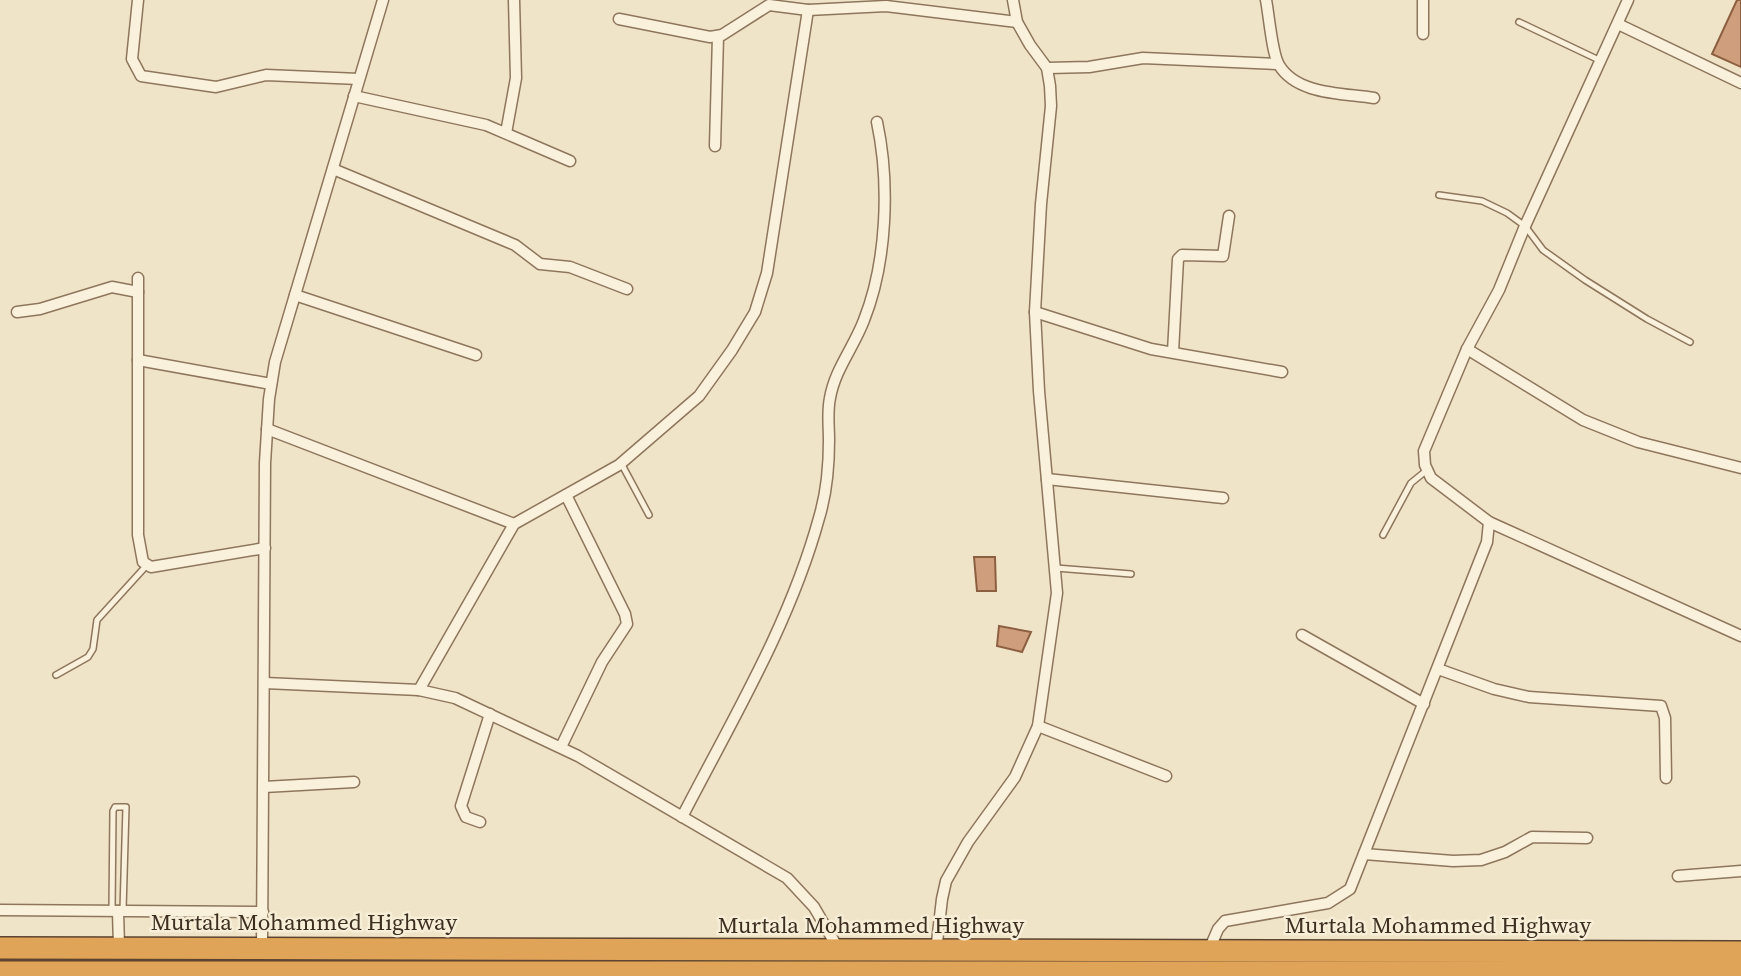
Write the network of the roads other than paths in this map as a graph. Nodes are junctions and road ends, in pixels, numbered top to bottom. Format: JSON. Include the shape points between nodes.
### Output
{"nodes":[{"id":1,"x":138,"y":0,"type":"edge"},
{"id":2,"x":383,"y":0,"type":"edge"},
{"id":3,"x":514,"y":0,"type":"edge"},
{"id":4,"x":1013,"y":0,"type":"edge"},
{"id":5,"x":1266,"y":0,"type":"edge"},
{"id":6,"x":1423,"y":0,"type":"edge"},
{"id":7,"x":1628,"y":0,"type":"edge"},
{"id":8,"x":808,"y":10,"type":"junction"},
{"id":9,"x":619,"y":19,"type":"dead end"},
{"id":10,"x":1017,"y":22,"type":"junction"},
{"id":11,"x":1519,"y":22,"type":"dead end"},
{"id":12,"x":1618,"y":24,"type":"junction"},
{"id":13,"x":1423,"y":34,"type":"dead end"},
{"id":14,"x":718,"y":36,"type":"junction"},
{"id":15,"x":1601,"y":61,"type":"junction"},
{"id":16,"x":1278,"y":64,"type":"junction"},
{"id":17,"x":1047,"y":68,"type":"junction"},
{"id":18,"x":359,"y":79,"type":"junction"},
{"id":19,"x":1741,"y":83,"type":"edge"},
{"id":20,"x":354,"y":96,"type":"junction"},
{"id":21,"x":1374,"y":98,"type":"dead end"},
{"id":22,"x":877,"y":122,"type":"dead end"},
{"id":23,"x":506,"y":133,"type":"junction"},
{"id":24,"x":715,"y":146,"type":"dead end"},
{"id":25,"x":570,"y":160,"type":"dead end"},
{"id":26,"x":333,"y":169,"type":"junction"},
{"id":27,"x":1439,"y":195,"type":"dead end"},
{"id":28,"x":1229,"y":216,"type":"dead end"},
{"id":29,"x":1525,"y":226,"type":"junction"},
{"id":30,"x":138,"y":278,"type":"dead end"},
{"id":31,"x":626,"y":289,"type":"dead end"},
{"id":32,"x":138,"y":292,"type":"junction"},
{"id":33,"x":295,"y":295,"type":"junction"},
{"id":34,"x":17,"y":312,"type":"dead end"},
{"id":35,"x":1035,"y":312,"type":"junction"},
{"id":36,"x":1690,"y":342,"type":"dead end"},
{"id":37,"x":1467,"y":349,"type":"junction"},
{"id":38,"x":1173,"y":352,"type":"junction"},
{"id":39,"x":476,"y":355,"type":"dead end"},
{"id":40,"x":138,"y":360,"type":"junction"},
{"id":41,"x":1282,"y":372,"type":"dead end"},
{"id":42,"x":271,"y":384,"type":"junction"},
{"id":43,"x":267,"y":429,"type":"junction"},
{"id":44,"x":621,"y":463,"type":"junction"},
{"id":45,"x":1741,"y":468,"type":"edge"},
{"id":46,"x":1427,"y":470,"type":"junction"},
{"id":47,"x":1047,"y":479,"type":"junction"},
{"id":48,"x":566,"y":495,"type":"junction"},
{"id":49,"x":1223,"y":498,"type":"dead end"},
{"id":50,"x":649,"y":515,"type":"dead end"},
{"id":51,"x":1489,"y":522,"type":"junction"},
{"id":52,"x":514,"y":524,"type":"junction"},
{"id":53,"x":1383,"y":535,"type":"dead end"},
{"id":54,"x":265,"y":548,"type":"junction"},
{"id":55,"x":147,"y":565,"type":"junction"},
{"id":56,"x":1056,"y":568,"type":"junction"},
{"id":57,"x":1131,"y":574,"type":"dead end"},
{"id":58,"x":1302,"y":635,"type":"dead end"},
{"id":59,"x":1741,"y":636,"type":"edge"},
{"id":60,"x":1438,"y":669,"type":"junction"},
{"id":61,"x":56,"y":675,"type":"dead end"},
{"id":62,"x":265,"y":683,"type":"junction"},
{"id":63,"x":419,"y":690,"type":"junction"},
{"id":64,"x":1424,"y":704,"type":"junction"},
{"id":65,"x":490,"y":714,"type":"junction"},
{"id":66,"x":1038,"y":726,"type":"junction"},
{"id":67,"x":561,"y":747,"type":"junction"},
{"id":68,"x":1166,"y":776,"type":"dead end"},
{"id":69,"x":1666,"y":778,"type":"dead end"},
{"id":70,"x":354,"y":782,"type":"dead end"},
{"id":71,"x":264,"y":786,"type":"junction"},
{"id":72,"x":682,"y":817,"type":"junction"},
{"id":73,"x":480,"y":822,"type":"dead end"},
{"id":74,"x":1587,"y":838,"type":"dead end"},
{"id":75,"x":1364,"y":854,"type":"junction"},
{"id":76,"x":1741,"y":871,"type":"edge"},
{"id":77,"x":1678,"y":876,"type":"dead end"},
{"id":78,"x":112,"y":885,"type":"junction"},
{"id":79,"x":124,"y":885,"type":"junction"},
{"id":80,"x":0,"y":910,"type":"edge"},
{"id":81,"x":118,"y":911,"type":"junction"},
{"id":82,"x":263,"y":912,"type":"junction"},
{"id":83,"x":119,"y":947,"type":"junction"},
{"id":84,"x":262,"y":947,"type":"junction"},
{"id":85,"x":0,"y":948,"type":"edge"},
{"id":86,"x":1209,"y":950,"type":"junction"},
{"id":87,"x":839,"y":951,"type":"junction"},
{"id":88,"x":936,"y":951,"type":"junction"},
{"id":89,"x":1741,"y":952,"type":"edge"},
{"id":90,"x":0,"y":972,"type":"edge"},
{"id":91,"x":1741,"y":972,"type":"edge"},
{"id":92,"x":98,"y":974,"type":"edge"},
{"id":93,"x":299,"y":974,"type":"edge"},
{"id":94,"x":642,"y":974,"type":"edge"},
{"id":95,"x":713,"y":974,"type":"edge"},
{"id":96,"x":943,"y":974,"type":"edge"},
{"id":97,"x":1251,"y":974,"type":"edge"},
{"id":98,"x":1405,"y":974,"type":"edge"},
{"id":99,"x":1712,"y":974,"type":"edge"}],
"edges":[{"from":1,"to":18,"type":"street","via":[[132,59],[141,76],[216,87],[266,75]]},
{"from":2,"to":18,"type":"street"},
{"from":3,"to":23,"type":"street","via":[[516,78]]},
{"from":4,"to":10,"type":"street"},
{"from":5,"to":16,"type":"street"},
{"from":6,"to":13,"type":"street"},
{"from":7,"to":12,"type":"street"},
{"from":8,"to":10,"type":"street","via":[[886,6]]},
{"from":8,"to":14,"type":"street","via":[[769,5]]},
{"from":8,"to":44,"type":"street","via":[[766,273],[755,312],[699,396]]},
{"from":9,"to":14,"type":"street"},
{"from":10,"to":17,"type":"street"},
{"from":11,"to":15,"type":"lane"},
{"from":12,"to":15,"type":"street"},
{"from":12,"to":19,"type":"street"},
{"from":14,"to":24,"type":"street"},
{"from":15,"to":29,"type":"street"},
{"from":16,"to":17,"type":"street","via":[[1143,58]]},
{"from":16,"to":21,"type":"street","via":[[1308,88]]},
{"from":17,"to":35,"type":"street","via":[[1051,106]]},
{"from":18,"to":20,"type":"street"},
{"from":20,"to":23,"type":"street"},
{"from":20,"to":26,"type":"street"},
{"from":22,"to":72,"type":"street","via":[[885,184],[877,273],[863,323],[830,398],[828,481],[819,519],[775,636]]},
{"from":23,"to":25,"type":"street"},
{"from":26,"to":31,"type":"street","via":[[515,244],[540,264],[570,267]]},
{"from":26,"to":33,"type":"street"},
{"from":27,"to":29,"type":"lane","via":[[1482,201]]},
{"from":28,"to":38,"type":"street","via":[[1223,256],[1182,255],[1178,259]]},
{"from":29,"to":36,"type":"lane","via":[[1543,250],[1585,280]]},
{"from":29,"to":37,"type":"street","via":[[1499,290]]},
{"from":30,"to":32,"type":"street"},
{"from":32,"to":34,"type":"street","via":[[112,287]]},
{"from":32,"to":40,"type":"street"},
{"from":33,"to":39,"type":"street"},
{"from":33,"to":42,"type":"street"},
{"from":35,"to":38,"type":"street"},
{"from":35,"to":47,"type":"street"},
{"from":37,"to":45,"type":"street","via":[[1583,420],[1639,442]]},
{"from":37,"to":46,"type":"street","via":[[1424,451]]},
{"from":38,"to":41,"type":"street"},
{"from":40,"to":42,"type":"street"},
{"from":40,"to":55,"type":"street","via":[[138,534],[142,562]]},
{"from":42,"to":43,"type":"street"},
{"from":43,"to":52,"type":"street"},
{"from":43,"to":54,"type":"street"},
{"from":44,"to":48,"type":"street"},
{"from":44,"to":50,"type":"lane"},
{"from":46,"to":51,"type":"street","via":[[1431,478]]},
{"from":46,"to":53,"type":"lane","via":[[1411,483]]},
{"from":47,"to":49,"type":"street"},
{"from":47,"to":56,"type":"street"},
{"from":48,"to":52,"type":"street"},
{"from":48,"to":67,"type":"street","via":[[627,624],[602,662]]},
{"from":51,"to":59,"type":"street"},
{"from":51,"to":60,"type":"street","via":[[1487,542]]},
{"from":52,"to":63,"type":"street"},
{"from":54,"to":55,"type":"street"},
{"from":54,"to":62,"type":"street"},
{"from":55,"to":61,"type":"lane","via":[[97,620],[88,657]]},
{"from":56,"to":57,"type":"lane"},
{"from":56,"to":66,"type":"street","via":[[1054,623]]},
{"from":58,"to":64,"type":"street"},
{"from":60,"to":64,"type":"street"},
{"from":60,"to":69,"type":"street","via":[[1529,697],[1661,706]]},
{"from":62,"to":63,"type":"street"},
{"from":62,"to":71,"type":"street"},
{"from":63,"to":65,"type":"street","via":[[455,698]]},
{"from":64,"to":75,"type":"street"},
{"from":65,"to":67,"type":"street"},
{"from":65,"to":73,"type":"street","via":[[461,806],[466,817]]},
{"from":66,"to":68,"type":"street"},
{"from":66,"to":88,"type":"street","via":[[1015,777],[946,881]]},
{"from":67,"to":72,"type":"street"},
{"from":70,"to":71,"type":"street"},
{"from":71,"to":82,"type":"street"},
{"from":72,"to":87,"type":"street","via":[[787,878],[814,907]]},
{"from":74,"to":75,"type":"street","via":[[1532,837],[1481,860]]},
{"from":75,"to":86,"type":"street","via":[[1350,889],[1341,897],[1286,912],[1225,921]]},
{"from":76,"to":77,"type":"street"},
{"from":78,"to":79,"type":"lane"},
{"from":78,"to":79,"type":"lane","via":[[113,811],[126,807]]},
{"from":78,"to":81,"type":"lane"},
{"from":79,"to":81,"type":"lane"},
{"from":80,"to":81,"type":"street"},
{"from":81,"to":82,"type":"street"},
{"from":81,"to":83,"type":"street"},
{"from":82,"to":84,"type":"street"},
{"from":83,"to":84,"type":"highway","name":"Murtala Mohammed Highway"},
{"from":83,"to":85,"type":"highway","name":"Murtala Mohammed Highway"},
{"from":84,"to":87,"type":"highway","name":"Murtala Mohammed Highway"},
{"from":86,"to":88,"type":"highway","name":"Murtala Mohammed Highway"},
{"from":86,"to":89,"type":"highway","name":"Murtala Mohammed Highway"},
{"from":87,"to":88,"type":"highway","name":"Murtala Mohammed Highway"},
{"from":90,"to":92,"type":"highway","name":"Murtala Mohammed Highway"},
{"from":91,"to":99,"type":"highway","name":"Murtala Mohammed Highway"},
{"from":92,"to":93,"type":"highway","name":"Murtala Mohammed Highway"},
{"from":93,"to":94,"type":"highway","name":"Murtala Mohammed Highway"},
{"from":94,"to":95,"type":"highway","name":"Murtala Mohammed Highway"},
{"from":95,"to":96,"type":"highway","name":"Murtala Mohammed Highway"},
{"from":96,"to":97,"type":"highway","name":"Murtala Mohammed Highway"},
{"from":97,"to":98,"type":"highway","name":"Murtala Mohammed Highway"},
{"from":98,"to":99,"type":"highway","name":"Murtala Mohammed Highway"}]}
